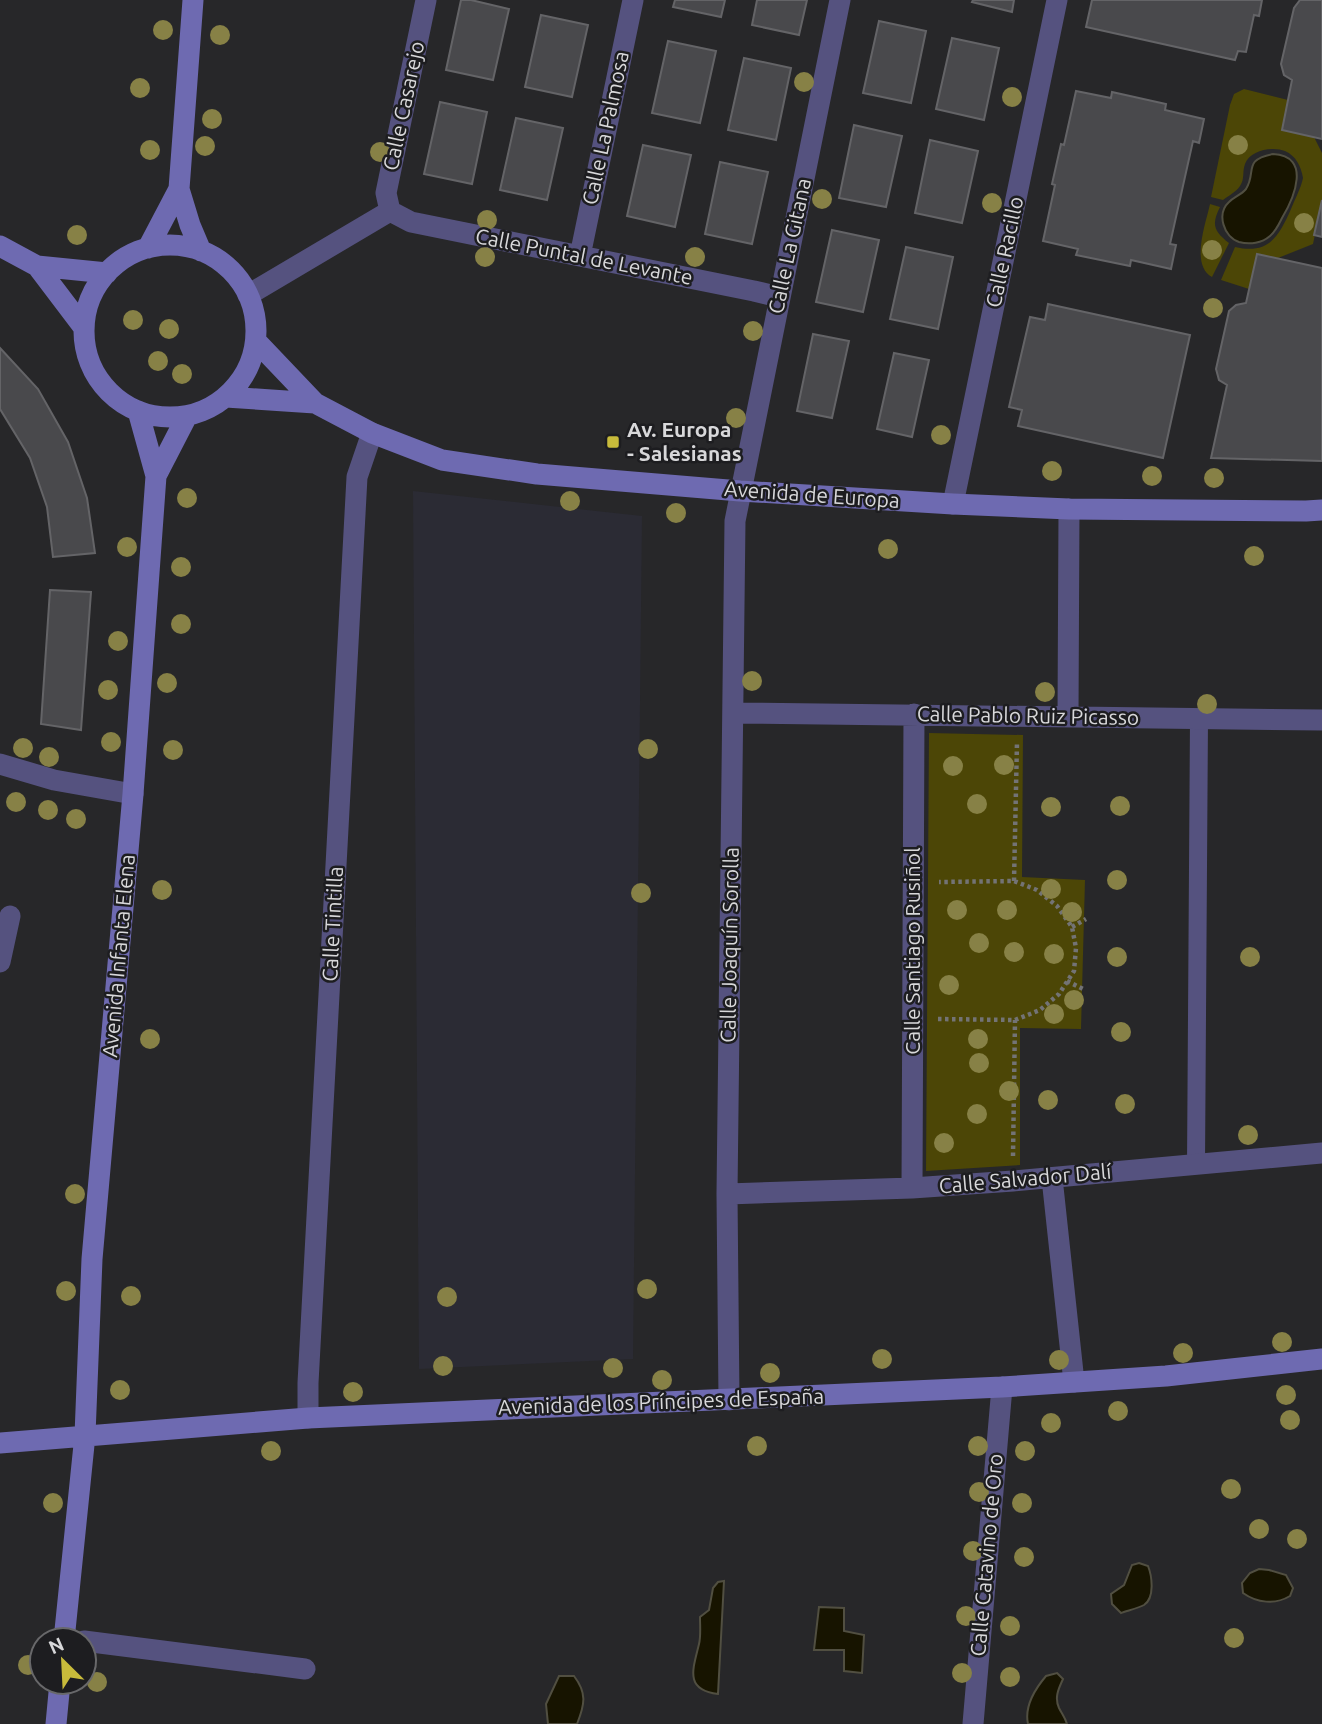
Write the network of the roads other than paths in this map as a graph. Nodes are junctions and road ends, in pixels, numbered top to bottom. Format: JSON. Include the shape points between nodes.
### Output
{"nodes":[{"id":1,"x":193,"y":0,"type":"edge"},
{"id":2,"x":426,"y":0,"type":"edge"},
{"id":3,"x":633,"y":0,"type":"edge"},
{"id":4,"x":840,"y":0,"type":"edge"},
{"id":5,"x":1056,"y":0,"type":"edge"},
{"id":6,"x":179,"y":189,"type":"junction"},
{"id":7,"x":390,"y":211,"type":"junction"},
{"id":8,"x":0,"y":246,"type":"edge"},
{"id":9,"x":148,"y":248,"type":"junction"},
{"id":10,"x":201,"y":251,"type":"junction"},
{"id":11,"x":580,"y":256,"type":"junction"},
{"id":12,"x":37,"y":266,"type":"junction"},
{"id":13,"x":107,"y":273,"type":"junction"},
{"id":14,"x":248,"y":295,"type":"junction"},
{"id":15,"x":779,"y":297,"type":"junction"},
{"id":16,"x":84,"y":328,"type":"junction"},
{"id":17,"x":256,"y":341,"type":"junction"},
{"id":18,"x":226,"y":397,"type":"junction"},
{"id":19,"x":315,"y":403,"type":"junction"},
{"id":20,"x":138,"y":411,"type":"junction"},
{"id":21,"x":187,"y":416,"type":"junction"},
{"id":22,"x":372,"y":433,"type":"junction"},
{"id":23,"x":156,"y":476,"type":"junction"},
{"id":24,"x":740,"y":491,"type":"junction"},
{"id":25,"x":953,"y":504,"type":"junction"},
{"id":26,"x":1069,"y":509,"type":"junction"},
{"id":27,"x":1322,"y":510,"type":"edge"},
{"id":28,"x":734,"y":713,"type":"junction"},
{"id":29,"x":914,"y":714,"type":"junction"},
{"id":30,"x":1068,"y":716,"type":"junction"},
{"id":31,"x":1199,"y":718,"type":"junction"},
{"id":32,"x":1322,"y":720,"type":"edge"},
{"id":33,"x":0,"y":764,"type":"edge"},
{"id":34,"x":133,"y":794,"type":"junction"},
{"id":35,"x":10,"y":916,"type":"dead end"},
{"id":36,"x":0,"y":962,"type":"edge"},
{"id":37,"x":1322,"y":1153,"type":"edge"},
{"id":38,"x":1196,"y":1165,"type":"junction"},
{"id":39,"x":1052,"y":1178,"type":"junction"},
{"id":40,"x":912,"y":1188,"type":"junction"},
{"id":41,"x":727,"y":1194,"type":"junction"},
{"id":42,"x":1322,"y":1359,"type":"edge"},
{"id":43,"x":1074,"y":1382,"type":"junction"},
{"id":44,"x":1002,"y":1387,"type":"junction"},
{"id":45,"x":729,"y":1400,"type":"junction"},
{"id":46,"x":308,"y":1418,"type":"junction"},
{"id":47,"x":85,"y":1436,"type":"junction"},
{"id":48,"x":0,"y":1443,"type":"edge"},
{"id":49,"x":73,"y":1626,"type":"edge"},
{"id":50,"x":98,"y":1643,"type":"edge"},
{"id":51,"x":304,"y":1669,"type":"dead end"},
{"id":52,"x":59,"y":1696,"type":"edge"},
{"id":53,"x":56,"y":1724,"type":"edge"},
{"id":54,"x":973,"y":1724,"type":"edge"}],
"edges":[{"from":1,"to":6,"type":"street"},
{"from":2,"to":7,"type":"street","name":"Calle Casarejo","via":[[386,193]]},
{"from":3,"to":11,"type":"street","name":"Calle La Palmosa"},
{"from":4,"to":15,"type":"street","name":"Calle La Gitana"},
{"from":5,"to":25,"type":"street","name":"Calle Racillo"},
{"from":6,"to":9,"type":"street"},
{"from":6,"to":10,"type":"street"},
{"from":7,"to":11,"type":"street","name":"Calle Puntal de Levante","via":[[411,222]]},
{"from":7,"to":14,"type":"street"},
{"from":8,"to":12,"type":"street"},
{"from":9,"to":10,"type":"street","via":[[175,246]]},
{"from":9,"to":13,"type":"street"},
{"from":10,"to":14,"type":"street","via":[[224,264]]},
{"from":11,"to":15,"type":"street","name":"Calle Puntal de Levante"},
{"from":12,"to":13,"type":"street"},
{"from":12,"to":16,"type":"street"},
{"from":13,"to":16,"type":"street","via":[[94,290]]},
{"from":14,"to":17,"type":"street"},
{"from":15,"to":24,"type":"street","name":"Calle La Gitana"},
{"from":16,"to":20,"type":"street","via":[[87,354],[97,378],[115,398]]},
{"from":17,"to":18,"type":"street","via":[[241,381]]},
{"from":17,"to":19,"type":"street","name":"Avenida de Europa"},
{"from":18,"to":19,"type":"street","name":"Avenida de Europa"},
{"from":18,"to":21,"type":"street"},
{"from":19,"to":22,"type":"street","name":"Avenida de Europa"},
{"from":20,"to":21,"type":"street","via":[[162,417]]},
{"from":20,"to":23,"type":"street","name":"Avenida Infanta Elena"},
{"from":21,"to":23,"type":"street","name":"Avenida Infanta Elena"},
{"from":22,"to":24,"type":"street","name":"Avenida de Europa","via":[[442,460],[537,474]]},
{"from":22,"to":46,"type":"street","name":"Calle Tintilla","via":[[357,477]]},
{"from":23,"to":34,"type":"street","name":"Avenida Infanta Elena"},
{"from":24,"to":25,"type":"street","name":"Avenida de Europa"},
{"from":24,"to":28,"type":"street","name":"Calle Joaquín Sorolla","via":[[735,521]]},
{"from":25,"to":26,"type":"street","name":"Avenida de Europa"},
{"from":26,"to":27,"type":"street","name":"Avenida de Europa"},
{"from":26,"to":30,"type":"street"},
{"from":28,"to":29,"type":"street","name":"Calle Pablo Ruiz Picasso"},
{"from":28,"to":41,"type":"street","name":"Calle Joaquín Sorolla"},
{"from":29,"to":30,"type":"street","name":"Calle Pablo Ruiz Picasso"},
{"from":29,"to":40,"type":"street","name":"Calle Santiago Rusiñol"},
{"from":30,"to":31,"type":"street","name":"Calle Pablo Ruiz Picasso"},
{"from":31,"to":32,"type":"street","name":"Calle Pablo Ruiz Picasso"},
{"from":31,"to":38,"type":"lane"},
{"from":33,"to":34,"type":"street","via":[[54,780]]},
{"from":34,"to":47,"type":"street","name":"Avenida Infanta Elena","via":[[92,1259]]},
{"from":35,"to":36,"type":"street"},
{"from":37,"to":38,"type":"street","name":"Calle Salvador Dalí"},
{"from":38,"to":39,"type":"street","name":"Calle Salvador Dalí"},
{"from":39,"to":40,"type":"street","name":"Calle Salvador Dalí"},
{"from":39,"to":43,"type":"street"},
{"from":40,"to":41,"type":"street","name":"Calle Salvador Dalí"},
{"from":41,"to":45,"type":"street","name":"Calle Joaquín Sorolla"},
{"from":42,"to":43,"type":"street","name":"Avenida de los Príncipes de España"},
{"from":43,"to":44,"type":"street","name":"Avenida de los Príncipes de España"},
{"from":44,"to":45,"type":"street","name":"Avenida de los Príncipes de España"},
{"from":44,"to":54,"type":"street","name":"Calle Catavino de Oro"},
{"from":45,"to":46,"type":"street","name":"Avenida de los Príncipes de España"},
{"from":46,"to":47,"type":"street","name":"Avenida de los Príncipes de España"},
{"from":47,"to":48,"type":"street","name":"Avenida de los Príncipes de España"},
{"from":47,"to":49,"type":"street","name":"Avenida Infanta Elena"},
{"from":50,"to":51,"type":"street"},
{"from":52,"to":53,"type":"street"}]}
